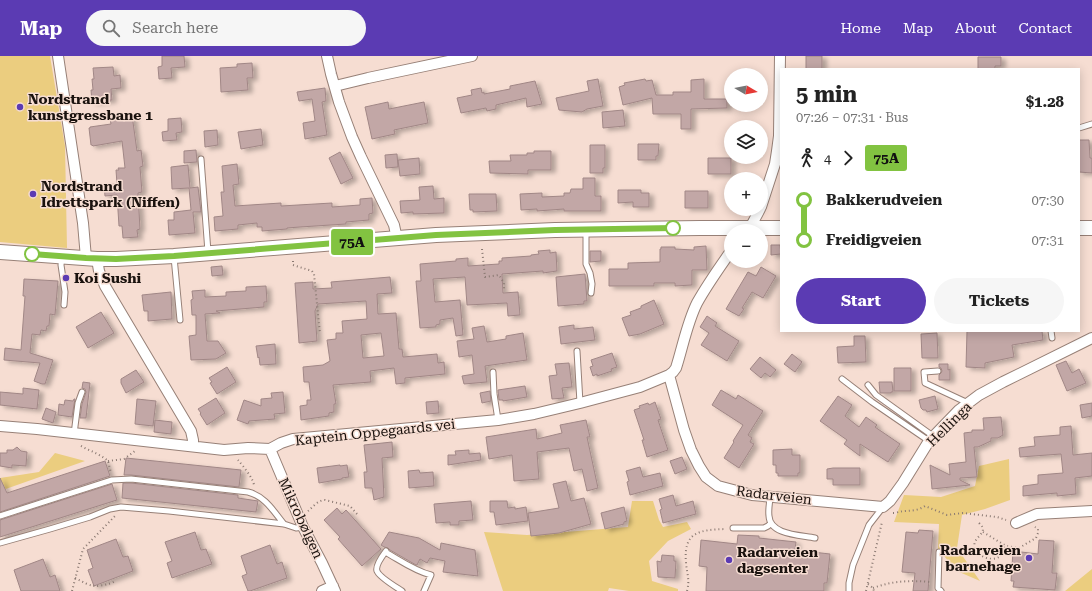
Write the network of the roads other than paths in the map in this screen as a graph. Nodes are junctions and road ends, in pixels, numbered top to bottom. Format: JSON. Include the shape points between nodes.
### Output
{"nodes":[{"id":1,"x":58,"y":56,"type":"edge"},
{"id":2,"x":327,"y":56,"type":"edge"},
{"id":3,"x":472,"y":56,"type":"edge"},
{"id":4,"x":780,"y":56,"type":"edge"},
{"id":5,"x":335,"y":86,"type":"junction"},
{"id":6,"x":1092,"y":124,"type":"edge"},
{"id":7,"x":1080,"y":128,"type":"edge"},
{"id":8,"x":201,"y":159,"type":"dead end"},
{"id":9,"x":768,"y":185,"type":"edge"},
{"id":10,"x":754,"y":216,"type":"edge"},
{"id":11,"x":748,"y":224,"type":"edge"},
{"id":12,"x":768,"y":228,"type":"edge"},
{"id":13,"x":780,"y":228,"type":"edge"},
{"id":14,"x":1080,"y":228,"type":"edge"},
{"id":15,"x":1092,"y":228,"type":"edge"},
{"id":16,"x":586,"y":229,"type":"junction"},
{"id":17,"x":724,"y":229,"type":"edge"},
{"id":18,"x":397,"y":239,"type":"junction"},
{"id":19,"x":0,"y":252,"type":"edge"},
{"id":20,"x":209,"y":253,"type":"junction"},
{"id":21,"x":62,"y":256,"type":"junction"},
{"id":22,"x":174,"y":256,"type":"junction"},
{"id":23,"x":91,"y":258,"type":"junction"},
{"id":24,"x":724,"y":261,"type":"edge"},
{"id":25,"x":591,"y":293,"type":"dead end"},
{"id":26,"x":64,"y":305,"type":"dead end"},
{"id":27,"x":180,"y":320,"type":"dead end"},
{"id":28,"x":1051,"y":332,"type":"edge"},
{"id":29,"x":1052,"y":338,"type":"dead end"},
{"id":30,"x":1092,"y":338,"type":"edge"},
{"id":31,"x":577,"y":351,"type":"dead end"},
{"id":32,"x":938,"y":371,"type":"dead end"},
{"id":33,"x":493,"y":372,"type":"dead end"},
{"id":34,"x":669,"y":375,"type":"junction"},
{"id":35,"x":842,"y":379,"type":"dead end"},
{"id":36,"x":868,"y":385,"type":"dead end"},
{"id":37,"x":82,"y":392,"type":"dead end"},
{"id":38,"x":580,"y":403,"type":"junction"},
{"id":39,"x":968,"y":403,"type":"junction"},
{"id":40,"x":498,"y":420,"type":"junction"},
{"id":41,"x":0,"y":426,"type":"edge"},
{"id":42,"x":76,"y":434,"type":"junction"},
{"id":43,"x":931,"y":439,"type":"junction"},
{"id":44,"x":193,"y":446,"type":"junction"},
{"id":45,"x":270,"y":449,"type":"junction"},
{"id":46,"x":770,"y":496,"type":"junction"},
{"id":47,"x":883,"y":507,"type":"junction"},
{"id":48,"x":1092,"y":511,"type":"edge"},
{"id":49,"x":0,"y":516,"type":"edge"},
{"id":50,"x":301,"y":522,"type":"junction"},
{"id":51,"x":770,"y":523,"type":"junction"},
{"id":52,"x":1016,"y":523,"type":"road end"},
{"id":53,"x":284,"y":524,"type":"junction"},
{"id":54,"x":733,"y":528,"type":"road end"},
{"id":55,"x":815,"y":538,"type":"dead end"},
{"id":56,"x":0,"y":543,"type":"edge"},
{"id":57,"x":939,"y":552,"type":"dead end"},
{"id":58,"x":334,"y":589,"type":"edge"},
{"id":59,"x":322,"y":591,"type":"edge"},
{"id":60,"x":402,"y":591,"type":"edge"},
{"id":61,"x":424,"y":591,"type":"edge"},
{"id":62,"x":849,"y":591,"type":"edge"},
{"id":63,"x":942,"y":591,"type":"edge"}],
"edges":[{"from":1,"to":23,"type":"street"},
{"from":2,"to":5,"type":"street"},
{"from":3,"to":5,"type":"street"},
{"from":4,"to":9,"type":"street","via":[[778,151]]},
{"from":5,"to":18,"type":"street","via":[[352,137],[394,225]]},
{"from":6,"to":7,"type":"lane"},
{"from":8,"to":20,"type":"lane"},
{"from":10,"to":11,"type":"street"},
{"from":12,"to":13,"type":"street"},
{"from":14,"to":15,"type":"street"},
{"from":16,"to":17,"type":"street"},
{"from":16,"to":18,"type":"street"},
{"from":16,"to":25,"type":"lane","via":[[586,264],[592,284]]},
{"from":18,"to":20,"type":"street"},
{"from":19,"to":21,"type":"street"},
{"from":20,"to":22,"type":"street"},
{"from":21,"to":23,"type":"street"},
{"from":21,"to":26,"type":"lane"},
{"from":22,"to":23,"type":"street"},
{"from":22,"to":27,"type":"lane"},
{"from":23,"to":44,"type":"street","via":[[191,430]]},
{"from":24,"to":34,"type":"street","via":[[692,315],[676,368]]},
{"from":28,"to":29,"type":"lane"},
{"from":30,"to":39,"type":"street","name":"Hellinga","via":[[1003,382]]},
{"from":31,"to":38,"type":"lane"},
{"from":32,"to":39,"type":"lane","via":[[924,372],[924,383]]},
{"from":33,"to":40,"type":"lane"},
{"from":34,"to":38,"type":"street","name":"Kaptein Oppegaards vei","via":[[640,387]]},
{"from":34,"to":46,"type":"street","name":"Radarveien","via":[[691,450],[706,477],[725,489]]},
{"from":35,"to":43,"type":"lane","via":[[872,402]]},
{"from":36,"to":43,"type":"lane"},
{"from":37,"to":42,"type":"lane","via":[[78,403]]},
{"from":38,"to":40,"type":"street","name":"Kaptein Oppegaards vei"},
{"from":39,"to":43,"type":"street","name":"Hellinga"},
{"from":40,"to":45,"type":"street","name":"Kaptein Oppegaards vei","via":[[293,439]]},
{"from":41,"to":42,"type":"street","name":"Kaptein Oppegaards vei"},
{"from":42,"to":44,"type":"street","name":"Kaptein Oppegaards vei"},
{"from":43,"to":47,"type":"street","name":"Hellinga","via":[[903,483]]},
{"from":44,"to":45,"type":"street","name":"Kaptein Oppegaards vei","via":[[224,450]]},
{"from":45,"to":50,"type":"street","name":"Mikrobølgen"},
{"from":46,"to":47,"type":"street","name":"Radarveien"},
{"from":46,"to":51,"type":"lane"},
{"from":47,"to":62,"type":"lane","via":[[869,525],[853,565]]},
{"from":48,"to":52,"type":"street","via":[[1037,514]]},
{"from":49,"to":53,"type":"lane","via":[[112,480],[131,479],[254,494],[262,499]]},
{"from":50,"to":53,"type":"lane","via":[[296,528]]},
{"from":50,"to":58,"type":"street","name":"Mikrobølgen"},
{"from":51,"to":54,"type":"lane","via":[[764,528]]},
{"from":51,"to":55,"type":"lane","via":[[781,531]]},
{"from":53,"to":56,"type":"lane","via":[[121,507]]},
{"from":57,"to":63,"type":"lane","via":[[937,583]]},
{"from":58,"to":59,"type":"street","name":"Mikrobølgen"},
{"from":60,"to":61,"type":"lane","via":[[377,571],[386,551],[410,567],[431,575]]}]}
